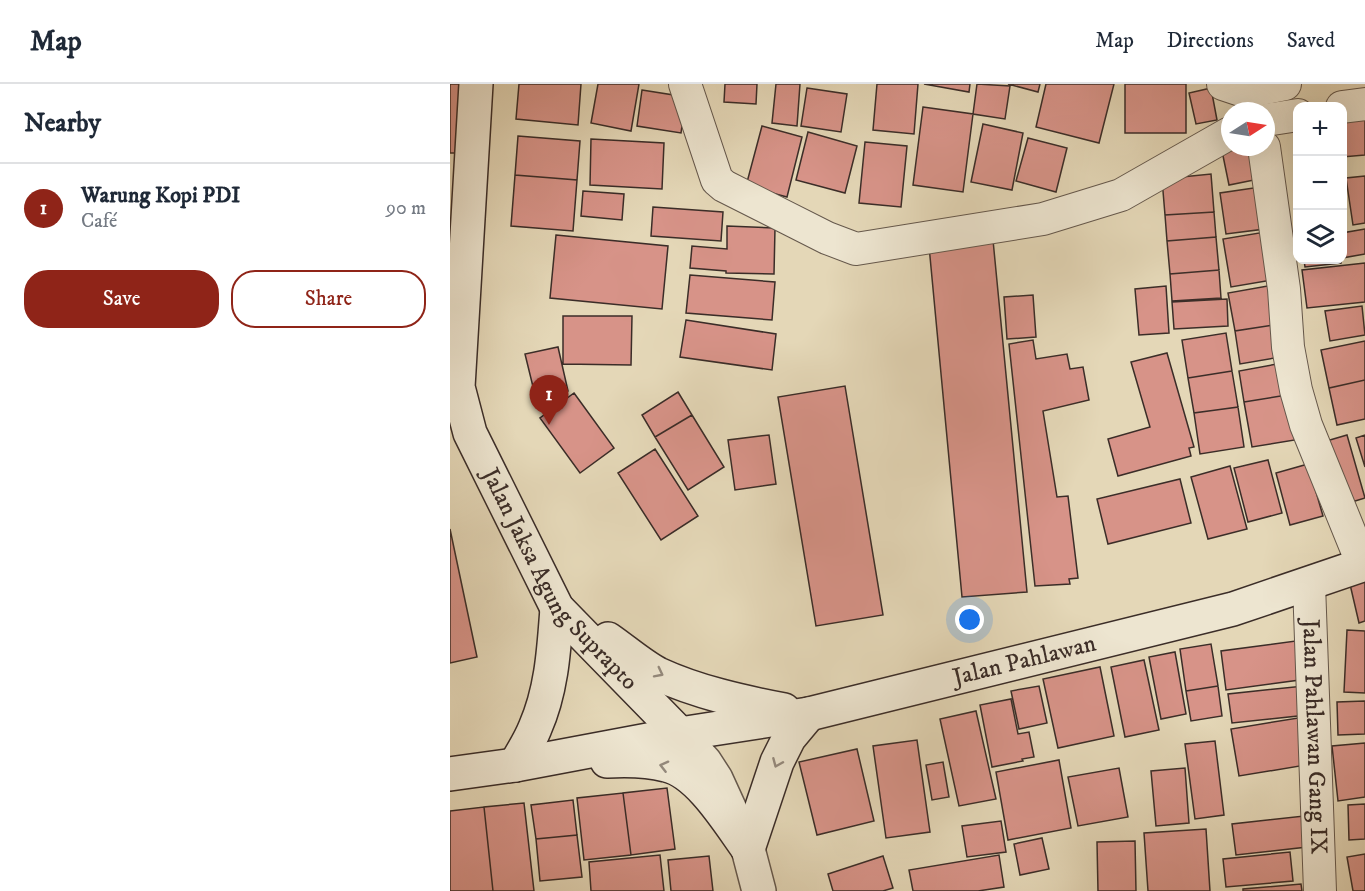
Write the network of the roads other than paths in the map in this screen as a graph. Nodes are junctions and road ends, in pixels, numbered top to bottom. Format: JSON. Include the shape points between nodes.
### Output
{"nodes":[{"id":1,"x":476,"y":84,"type":"edge"},
{"id":2,"x":685,"y":84,"type":"edge"},
{"id":3,"x":1285,"y":84,"type":"edge"},
{"id":4,"x":1239,"y":96,"type":"edge"},
{"id":5,"x":1365,"y":104,"type":"edge"},
{"id":6,"x":1347,"y":106,"type":"edge"},
{"id":7,"x":1293,"y":116,"type":"edge"},
{"id":8,"x":1275,"y":119,"type":"edge"},
{"id":9,"x":1221,"y":138,"type":"edge"},
{"id":10,"x":1265,"y":156,"type":"edge"},
{"id":11,"x":1364,"y":564,"type":"edge"},
{"id":12,"x":1309,"y":584,"type":"junction"},
{"id":13,"x":557,"y":608,"type":"junction"},
{"id":14,"x":809,"y":714,"type":"junction"},
{"id":15,"x":680,"y":734,"type":"junction"},
{"id":16,"x":515,"y":765,"type":"junction"},
{"id":17,"x":450,"y":774,"type":"edge"},
{"id":18,"x":748,"y":849,"type":"junction"},
{"id":19,"x":759,"y":891,"type":"edge"},
{"id":20,"x":1320,"y":891,"type":"edge"}],
"edges":[{"from":1,"to":13,"type":"main road","name":"Jalan Jaksa Agung Suprapto","via":[[458,387],[470,433]]},
{"from":2,"to":9,"type":"street","via":[[717,180],[827,238],[856,249],[1043,219],[1121,195]]},
{"from":3,"to":4,"type":"street"},
{"from":5,"to":6,"type":"street"},
{"from":7,"to":8,"type":"street"},
{"from":10,"to":11,"type":"street","via":[[1296,390],[1306,425]]},
{"from":11,"to":12,"type":"main road","name":"Jalan Pahlawan"},
{"from":12,"to":14,"type":"main road","name":"Jalan Pahlawan","via":[[1233,609]]},
{"from":12,"to":20,"type":"street","name":"Jalan Pahlawan Gang IX"},
{"from":13,"to":14,"type":"main road","one_way":true,"via":[[656,673],[675,681],[746,703]]},
{"from":13,"to":15,"type":"main road","name":"Jalan Jaksa Agung Suprapto"},
{"from":13,"to":16,"type":"main road","via":[[551,675],[536,728]]},
{"from":14,"to":15,"type":"main road","name":"Jalan Pahlawan"},
{"from":14,"to":18,"type":"main road","one_way":true,"via":[[789,738],[777,762]]},
{"from":15,"to":16,"type":"main road","name":"Jalan Pahlawan"},
{"from":15,"to":18,"type":"main road","name":"Jalan Jaksa Agung Suprapto","via":[[716,779]]},
{"from":16,"to":17,"type":"main road"},
{"from":18,"to":16,"type":"main road","one_way":true,"via":[[701,785],[669,765],[629,760]]},
{"from":18,"to":19,"type":"main road"}]}
